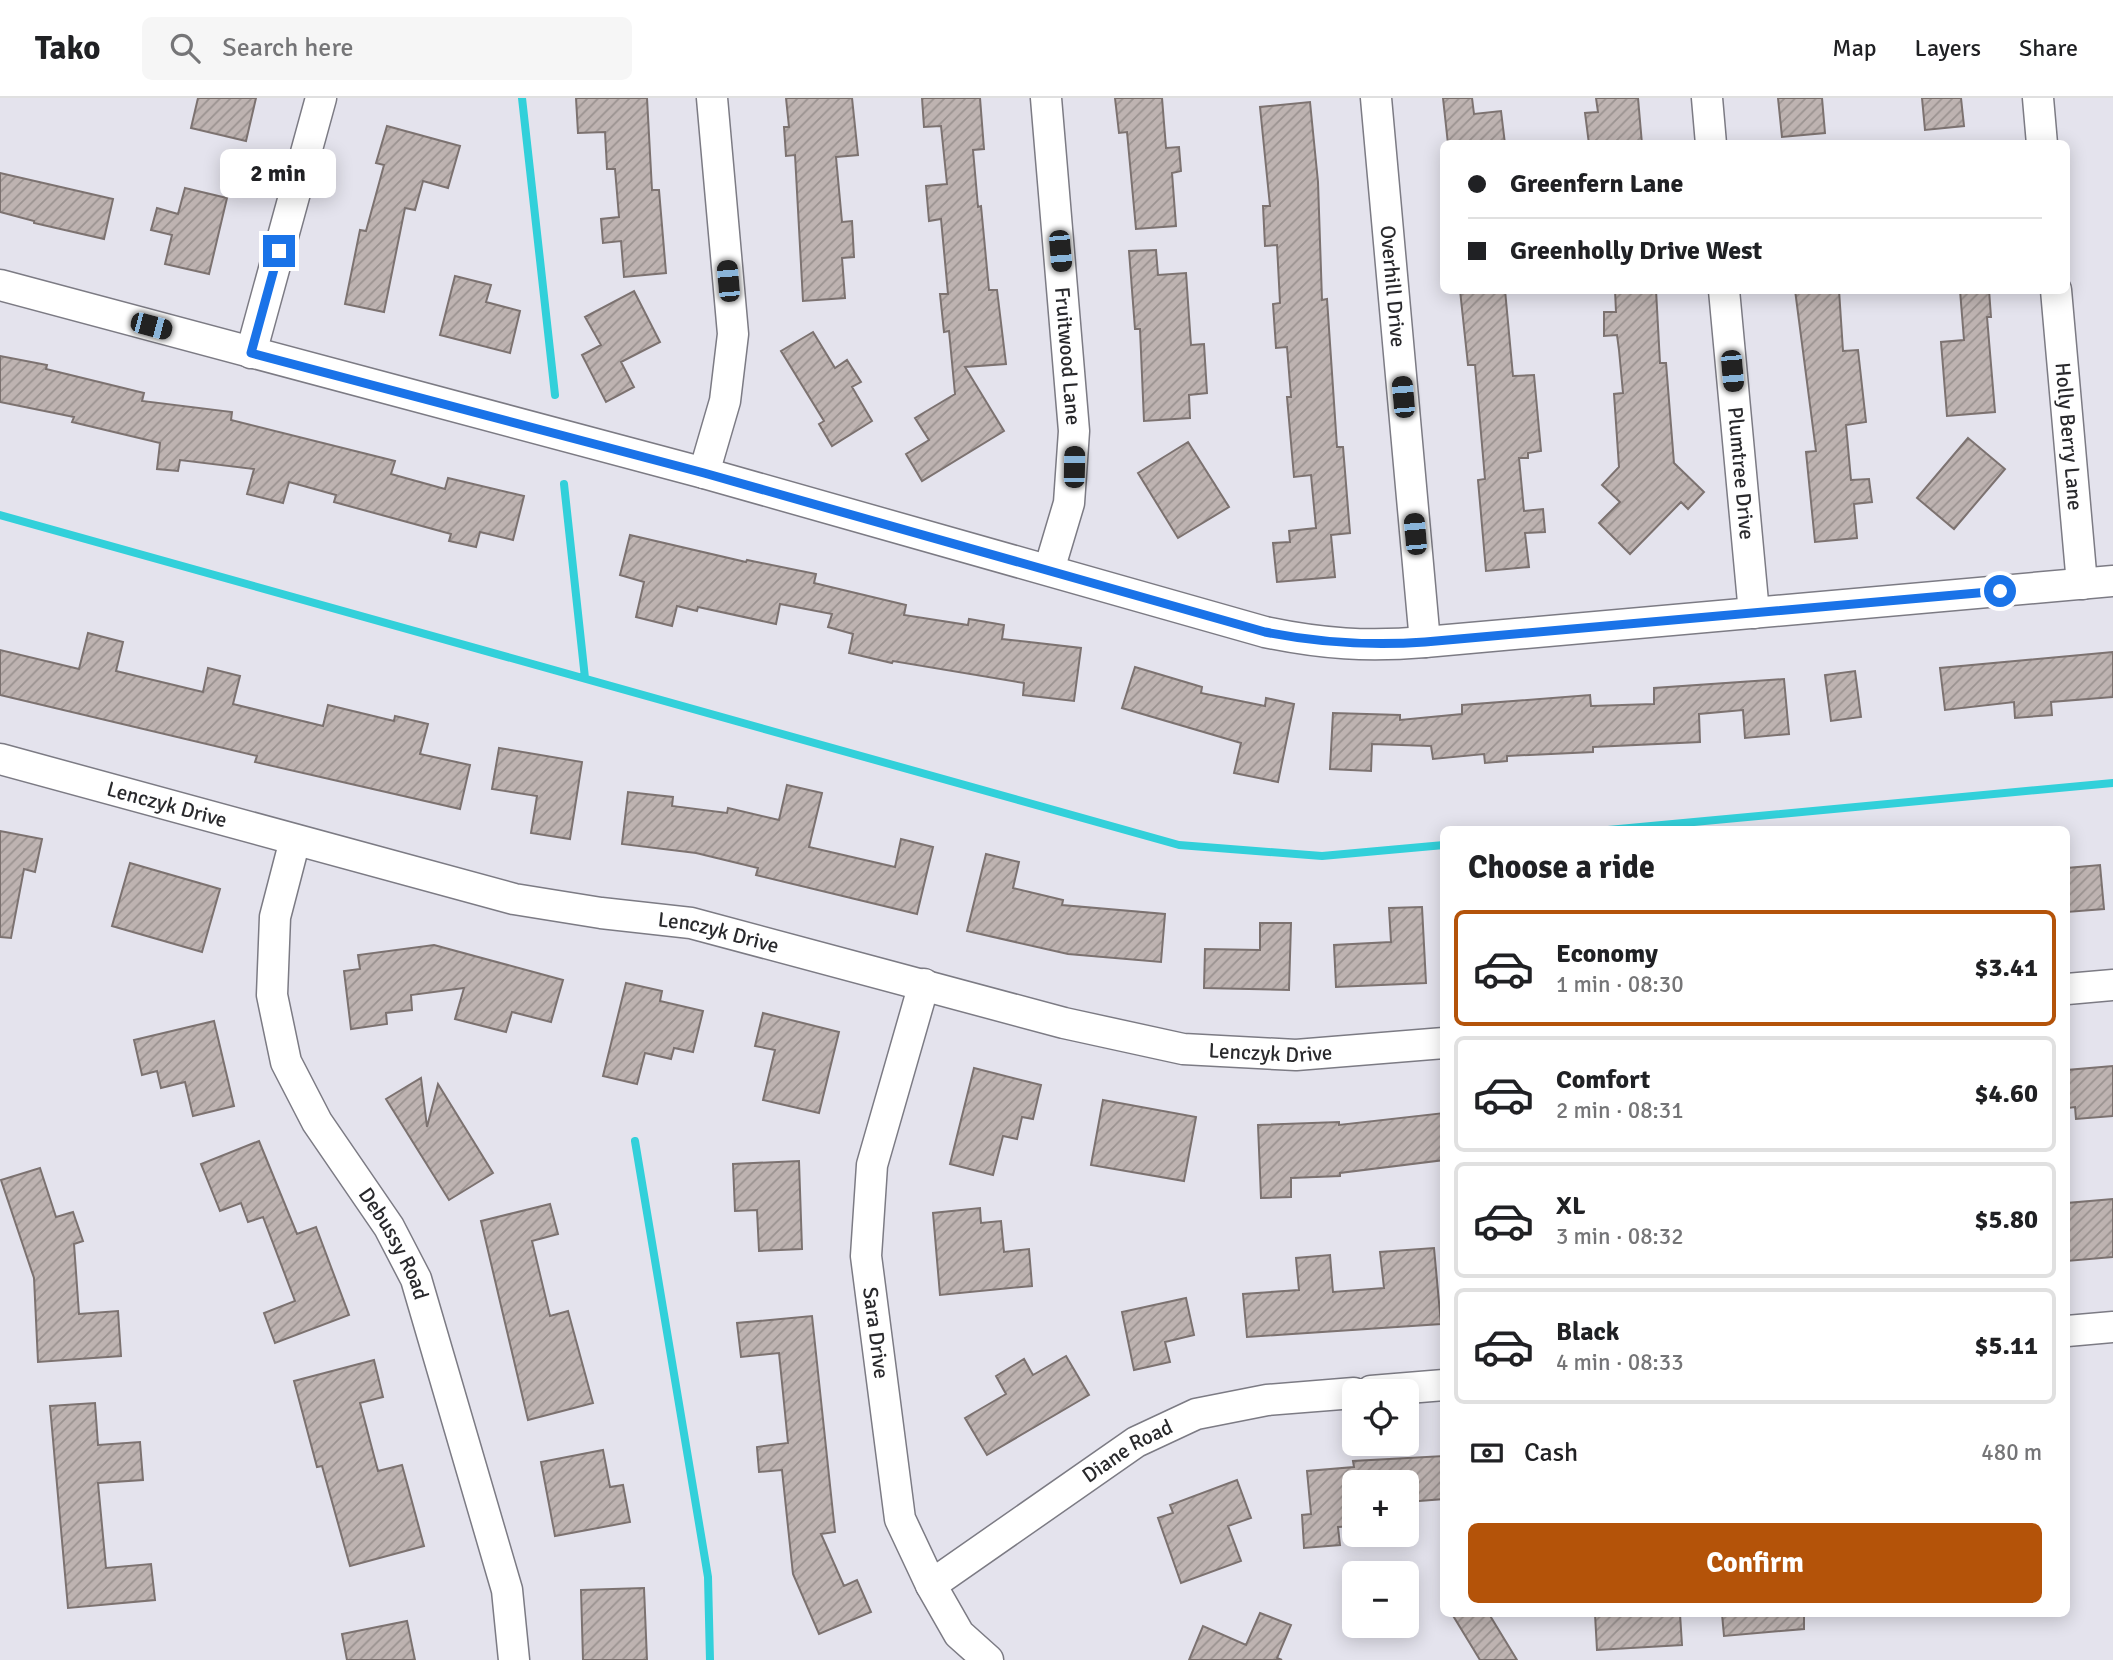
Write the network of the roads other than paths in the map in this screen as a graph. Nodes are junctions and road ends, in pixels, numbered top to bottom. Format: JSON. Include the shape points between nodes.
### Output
{"nodes":[{"id":1,"x":321,"y":98,"type":"edge"},
{"id":2,"x":712,"y":98,"type":"edge"},
{"id":3,"x":1046,"y":98,"type":"edge"},
{"id":4,"x":1376,"y":98,"type":"edge"},
{"id":5,"x":1707,"y":98,"type":"edge"},
{"id":6,"x":2038,"y":98,"type":"edge"},
{"id":7,"x":1711,"y":140,"type":"edge"},
{"id":8,"x":2042,"y":140,"type":"edge"},
{"id":9,"x":0,"y":285,"type":"edge"},
{"id":10,"x":1724,"y":294,"type":"edge"},
{"id":11,"x":2056,"y":294,"type":"edge"},
{"id":12,"x":251,"y":353,"type":"junction"},
{"id":13,"x":704,"y":473,"type":"junction"},
{"id":14,"x":1049,"y":570,"type":"junction"},
{"id":15,"x":2113,"y":581,"type":"edge"},
{"id":16,"x":2082,"y":584,"type":"junction"},
{"id":17,"x":1754,"y":613,"type":"junction"},
{"id":18,"x":1425,"y":642,"type":"junction"},
{"id":19,"x":0,"y":759,"type":"edge"},
{"id":20,"x":295,"y":840,"type":"junction"},
{"id":21,"x":924,"y":984,"type":"junction"},
{"id":22,"x":2113,"y":985,"type":"edge"},
{"id":23,"x":2070,"y":989,"type":"edge"},
{"id":24,"x":1440,"y":1042,"type":"edge"},
{"id":25,"x":2113,"y":1327,"type":"edge"},
{"id":26,"x":2070,"y":1331,"type":"edge"},
{"id":27,"x":1440,"y":1385,"type":"edge"},
{"id":28,"x":1419,"y":1387,"type":"edge"},
{"id":29,"x":1342,"y":1394,"type":"edge"},
{"id":30,"x":931,"y":1585,"type":"junction"},
{"id":31,"x":514,"y":1660,"type":"edge"},
{"id":32,"x":988,"y":1660,"type":"edge"}],
"edges":[{"from":1,"to":12,"type":"street"},
{"from":2,"to":13,"type":"street","via":[[733,334],[725,401]]},
{"from":3,"to":14,"type":"street","name":"Fruitwood Lane","via":[[1074,431],[1069,503]]},
{"from":4,"to":18,"type":"street","name":"Overhill Drive"},
{"from":5,"to":7,"type":"street"},
{"from":6,"to":8,"type":"street"},
{"from":9,"to":12,"type":"street"},
{"from":10,"to":17,"type":"street","name":"Plumtree Drive"},
{"from":11,"to":16,"type":"street","name":"Holly Berry Lane"},
{"from":12,"to":13,"type":"street"},
{"from":13,"to":14,"type":"street"},
{"from":14,"to":18,"type":"street","via":[[1265,632],[1317,642],[1367,646]]},
{"from":15,"to":16,"type":"street"},
{"from":16,"to":17,"type":"street"},
{"from":17,"to":18,"type":"street"},
{"from":19,"to":20,"type":"street","name":"Lenczyk Drive"},
{"from":20,"to":21,"type":"street","name":"Lenczyk Drive","via":[[514,899],[691,923]]},
{"from":20,"to":31,"type":"street","name":"Debussy Road","via":[[275,917],[272,982],[286,1062],[317,1122],[389,1227],[416,1279],[507,1590]]},
{"from":21,"to":24,"type":"street","name":"Lenczyk Drive","via":[[1064,1024],[1183,1049],[1296,1055]]},
{"from":21,"to":30,"type":"street","name":"Sara Drive","via":[[872,1165],[866,1256],[900,1519]]},
{"from":22,"to":23,"type":"street"},
{"from":25,"to":26,"type":"street"},
{"from":27,"to":28,"type":"street"},
{"from":29,"to":30,"type":"street","name":"Diane Road","via":[[1267,1400],[1196,1415],[1136,1442]]},
{"from":30,"to":32,"type":"street","name":"Sara Drive","via":[[959,1634]]}]}
